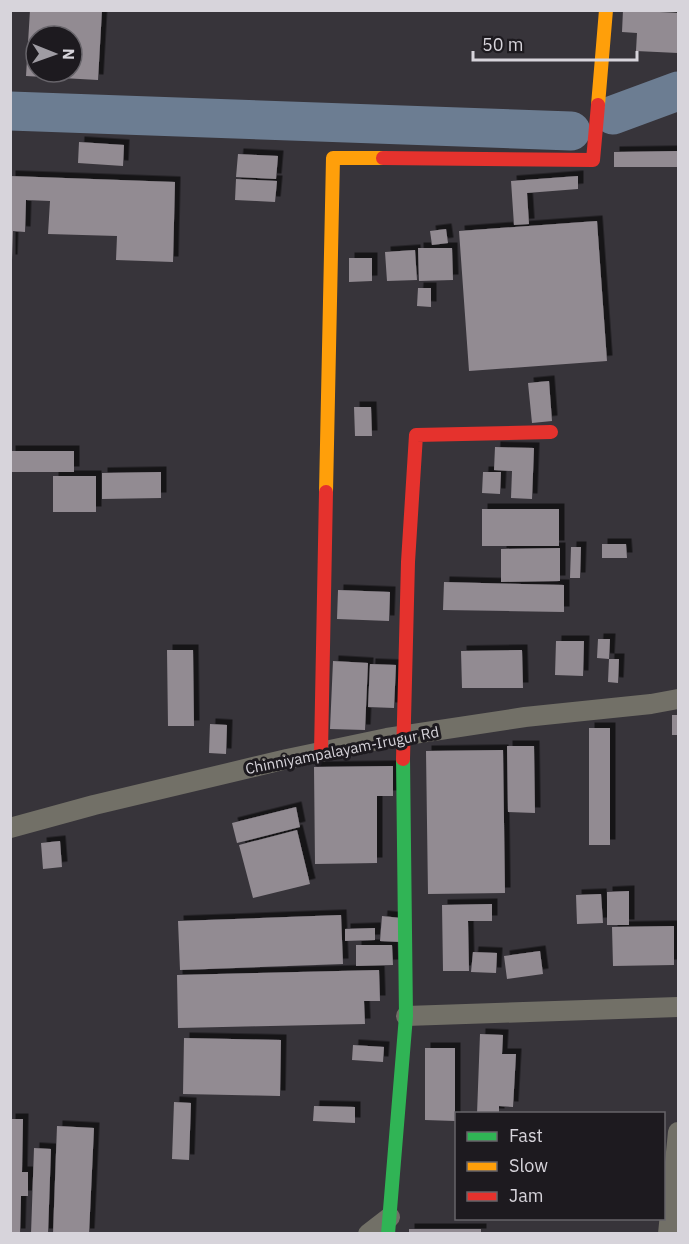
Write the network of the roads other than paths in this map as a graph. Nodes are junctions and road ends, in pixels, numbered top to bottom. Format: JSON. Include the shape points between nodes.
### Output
{"nodes":[{"id":1,"x":606,"y":10,"type":"edge"},
{"id":2,"x":551,"y":432,"type":"dead end"},
{"id":3,"x":678,"y":699,"type":"edge"},
{"id":4,"x":403,"y":735,"type":"junction"},
{"id":5,"x":321,"y":752,"type":"junction"},
{"id":6,"x":10,"y":828,"type":"edge"},
{"id":7,"x":678,"y":1006,"type":"edge"},
{"id":8,"x":406,"y":1016,"type":"junction"},
{"id":9,"x":678,"y":1132,"type":"edge"},
{"id":10,"x":389,"y":1225,"type":"edge"},
{"id":11,"x":368,"y":1233,"type":"edge"},
{"id":12,"x":668,"y":1233,"type":"edge"}],
"edges":[{"from":1,"to":5,"type":"street","via":[[593,160],[333,158]]},
{"from":2,"to":4,"type":"street","via":[[416,435]]},
{"from":3,"to":4,"type":"street","name":"Chinniyampalayam-Irugur Rd"},
{"from":4,"to":5,"type":"street","name":"Chinniyampalayam-Irugur Rd"},
{"from":4,"to":8,"type":"street"},
{"from":5,"to":6,"type":"street","name":"Chinniyampalayam-Irugur Rd"},
{"from":7,"to":8,"type":"street"},
{"from":8,"to":10,"type":"street"},
{"from":9,"to":12,"type":"street"},
{"from":10,"to":11,"type":"street"}]}
